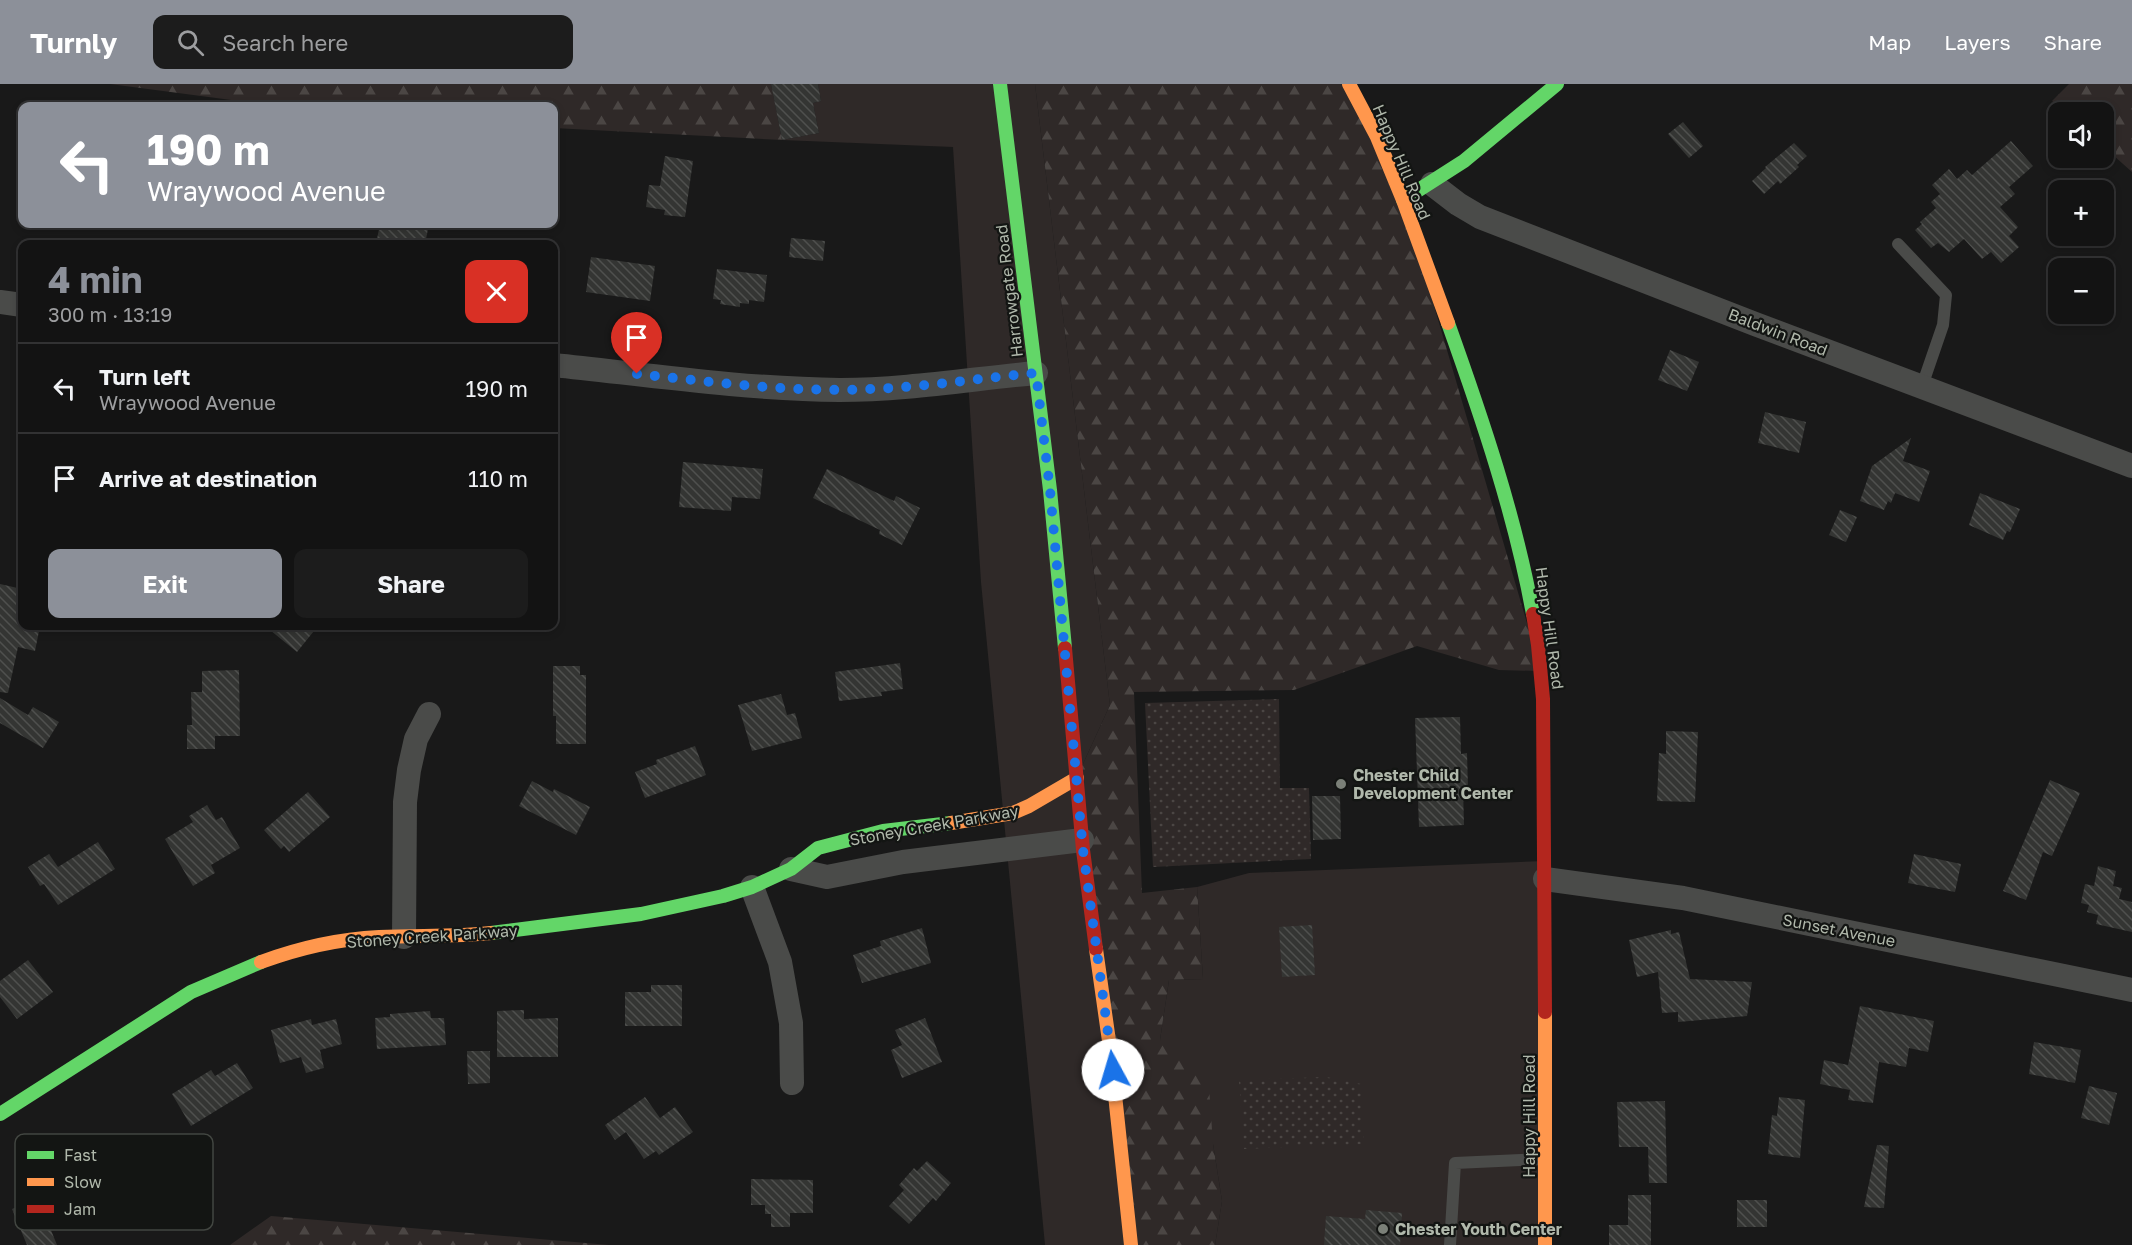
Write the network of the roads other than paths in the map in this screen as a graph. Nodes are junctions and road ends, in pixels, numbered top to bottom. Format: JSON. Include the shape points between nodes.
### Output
{"nodes":[{"id":1,"x":1000,"y":84,"type":"edge"},
{"id":2,"x":1349,"y":84,"type":"edge"},
{"id":3,"x":1557,"y":84,"type":"edge"},
{"id":4,"x":1432,"y":184,"type":"junction"},
{"id":5,"x":1403,"y":200,"type":"junction"},
{"id":6,"x":1898,"y":244,"type":"dead end"},
{"id":7,"x":0,"y":302,"type":"edge"},
{"id":8,"x":18,"y":304,"type":"edge"},
{"id":9,"x":558,"y":365,"type":"edge"},
{"id":10,"x":1036,"y":373,"type":"junction"},
{"id":11,"x":1922,"y":386,"type":"junction"},
{"id":12,"x":2132,"y":466,"type":"edge"},
{"id":13,"x":429,"y":714,"type":"dead end"},
{"id":14,"x":1077,"y":778,"type":"junction"},
{"id":15,"x":1082,"y":840,"type":"junction"},
{"id":16,"x":792,"y":869,"type":"junction"},
{"id":17,"x":1545,"y":879,"type":"junction"},
{"id":18,"x":752,"y":887,"type":"junction"},
{"id":19,"x":404,"y":937,"type":"junction"},
{"id":20,"x":2132,"y":990,"type":"edge"},
{"id":21,"x":792,"y":1083,"type":"dead end"},
{"id":22,"x":0,"y":1114,"type":"edge"},
{"id":23,"x":1545,"y":1159,"type":"junction"},
{"id":24,"x":1131,"y":1245,"type":"edge"},
{"id":25,"x":1450,"y":1245,"type":"edge"},
{"id":26,"x":1545,"y":1245,"type":"edge"}],
"edges":[{"from":1,"to":10,"type":"street","name":"Harrowgate Road"},
{"from":2,"to":5,"type":"street","name":"Happy Hill Road","via":[[1377,137]]},
{"from":3,"to":4,"type":"street"},
{"from":4,"to":5,"type":"street"},
{"from":4,"to":11,"type":"street","name":"Baldwin Road","via":[[1480,217]]},
{"from":5,"to":17,"type":"street","name":"Happy Hill Road","via":[[1449,325],[1524,564],[1543,699]]},
{"from":6,"to":11,"type":"lane","via":[[1946,295],[1943,325]]},
{"from":7,"to":8,"type":"street"},
{"from":9,"to":10,"type":"street","via":[[761,387],[841,390]]},
{"from":10,"to":14,"type":"street","name":"Harrowgate Road"},
{"from":11,"to":12,"type":"street","name":"Baldwin Road"},
{"from":13,"to":19,"type":"street","via":[[416,739],[405,802]]},
{"from":14,"to":15,"type":"street","name":"Harrowgate Road"},
{"from":14,"to":16,"type":"street","name":"Stoney Creek Parkway","via":[[1013,813],[883,831],[818,848]]},
{"from":15,"to":16,"type":"street","name":"Stoney Creek Parkway","via":[[903,862],[827,877]]},
{"from":15,"to":24,"type":"street","name":"Harrowgate Road"},
{"from":16,"to":18,"type":"street","name":"Stoney Creek Parkway"},
{"from":17,"to":20,"type":"street","name":"Sunset Avenue","via":[[1683,898]]},
{"from":17,"to":23,"type":"street","name":"Happy Hill Road"},
{"from":18,"to":19,"type":"street","name":"Stoney Creek Parkway","via":[[641,914],[566,925],[473,935]]},
{"from":18,"to":21,"type":"street","via":[[780,962],[791,1023]]},
{"from":19,"to":22,"type":"street","name":"Stoney Creek Parkway","via":[[330,943],[246,967],[192,992]]},
{"from":23,"to":25,"type":"lane","via":[[1455,1163]]},
{"from":23,"to":26,"type":"street","name":"Happy Hill Road"}]}
